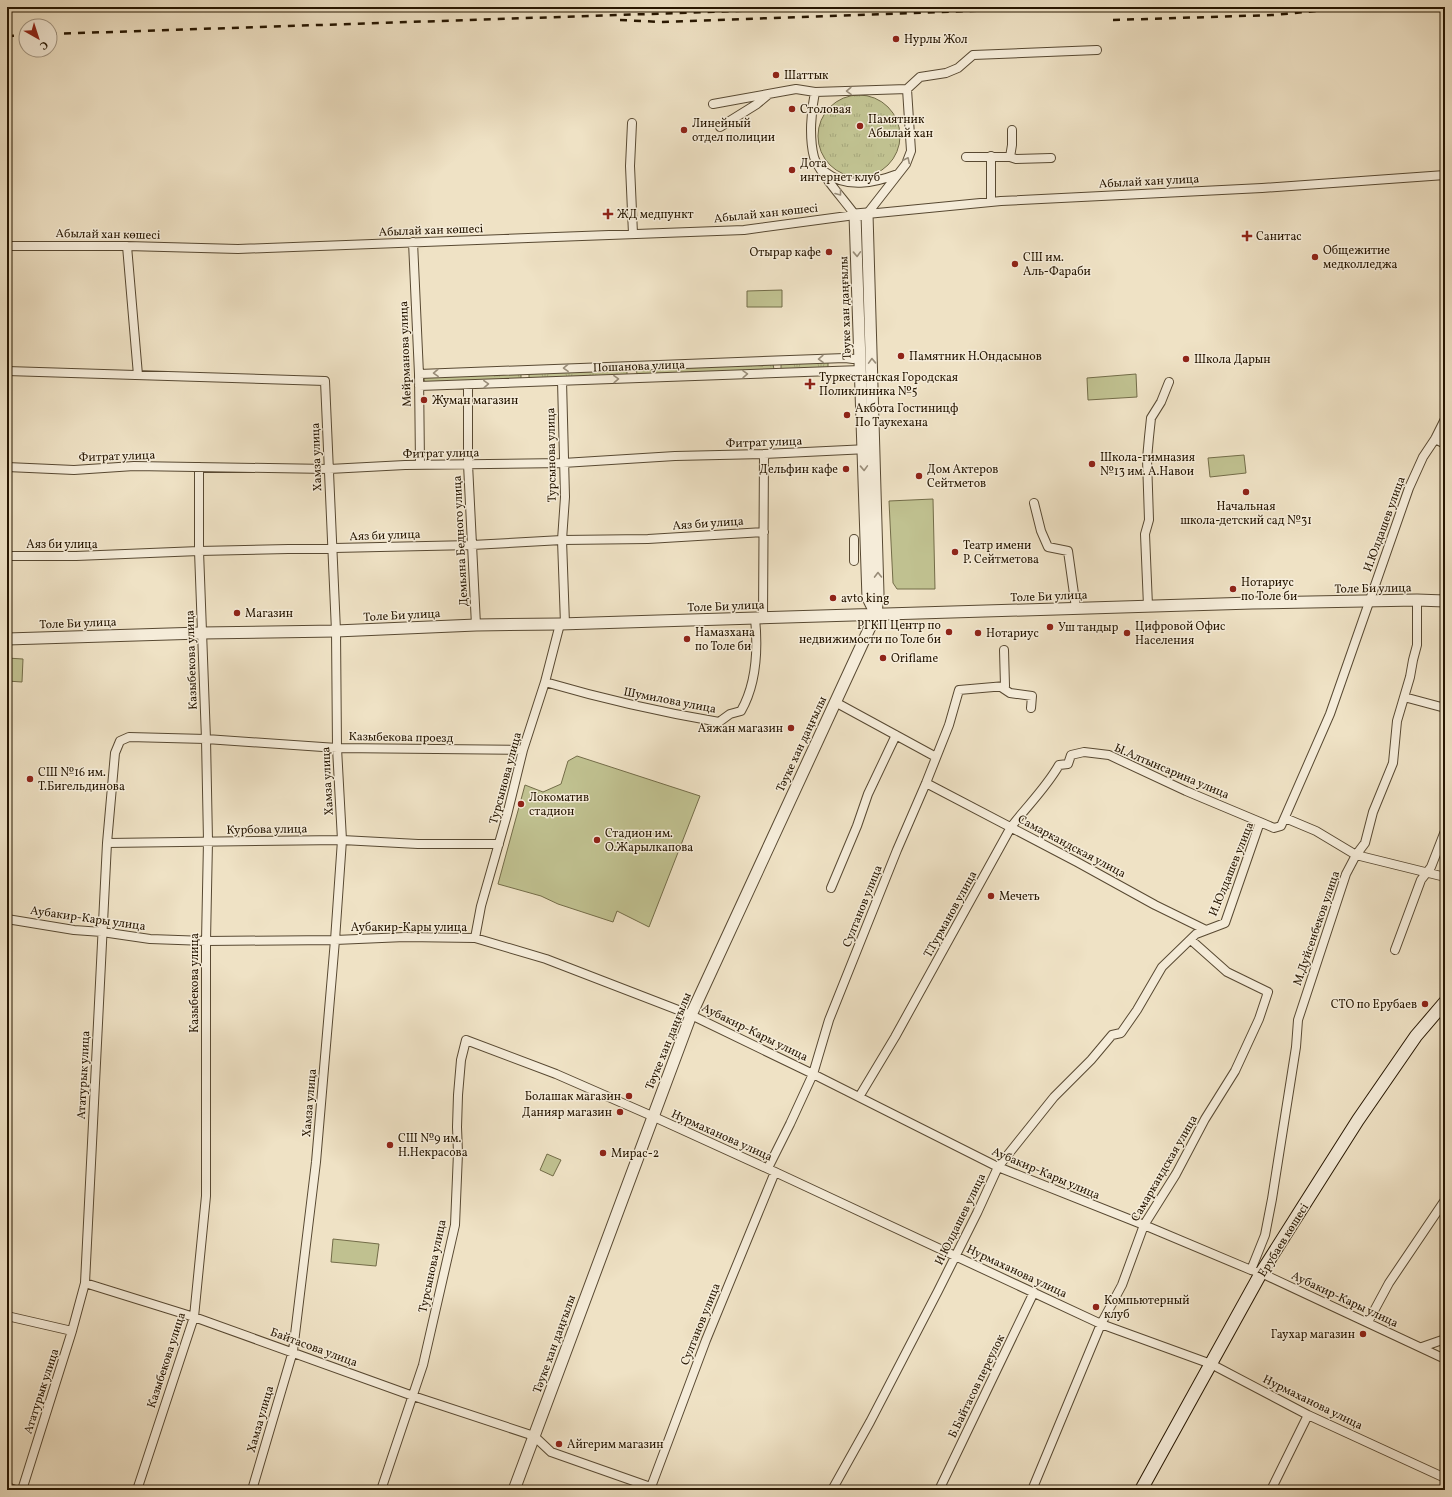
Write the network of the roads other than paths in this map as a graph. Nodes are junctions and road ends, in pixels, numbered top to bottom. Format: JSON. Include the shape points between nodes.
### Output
{"nodes":[{"id":1,"x":1097,"y":50,"type":"dead end"},
{"id":2,"x":907,"y":89,"type":"junction"},
{"id":3,"x":814,"y":92,"type":"junction"},
{"id":4,"x":770,"y":93,"type":"junction"},
{"id":5,"x":713,"y":104,"type":"dead end"},
{"id":6,"x":632,"y":123,"type":"dead end"},
{"id":7,"x":720,"y":127,"type":"dead end"},
{"id":8,"x":1012,"y":130,"type":"dead end"},
{"id":9,"x":991,"y":156,"type":"junction"},
{"id":10,"x":1010,"y":156,"type":"junction"},
{"id":11,"x":966,"y":157,"type":"dead end"},
{"id":12,"x":1051,"y":158,"type":"dead end"},
{"id":13,"x":820,"y":168,"type":"junction"},
{"id":14,"x":898,"y":174,"type":"junction"},
{"id":15,"x":1445,"y":175,"type":"edge"},
{"id":16,"x":991,"y":202,"type":"junction"},
{"id":17,"x":867,"y":214,"type":"junction"},
{"id":18,"x":855,"y":215,"type":"junction"},
{"id":19,"x":633,"y":234,"type":"junction"},
{"id":20,"x":413,"y":242,"type":"junction"},
{"id":21,"x":7,"y":246,"type":"edge"},
{"id":22,"x":127,"y":246,"type":"junction"},
{"id":23,"x":860,"y":358,"type":"junction"},
{"id":24,"x":861,"y":370,"type":"junction"},
{"id":25,"x":7,"y":371,"type":"edge"},
{"id":26,"x":418,"y":374,"type":"junction"},
{"id":27,"x":138,"y":375,"type":"junction"},
{"id":28,"x":562,"y":381,"type":"junction"},
{"id":29,"x":1170,"y":382,"type":"dead end"},
{"id":30,"x":468,"y":385,"type":"junction"},
{"id":31,"x":419,"y":386,"type":"junction"},
{"id":32,"x":1445,"y":419,"type":"edge"},
{"id":33,"x":1435,"y":439,"type":"junction"},
{"id":34,"x":1445,"y":444,"type":"edge"},
{"id":35,"x":875,"y":448,"type":"junction"},
{"id":36,"x":863,"y":450,"type":"junction"},
{"id":37,"x":764,"y":454,"type":"junction"},
{"id":38,"x":563,"y":463,"type":"junction"},
{"id":39,"x":468,"y":464,"type":"junction"},
{"id":40,"x":420,"y":465,"type":"junction"},
{"id":41,"x":7,"y":467,"type":"edge"},
{"id":42,"x":199,"y":467,"type":"junction"},
{"id":43,"x":329,"y":469,"type":"junction"},
{"id":44,"x":1034,"y":503,"type":"dead end"},
{"id":45,"x":764,"y":532,"type":"junction"},
{"id":46,"x":854,"y":539,"type":"dead end"},
{"id":47,"x":562,"y":540,"type":"junction"},
{"id":48,"x":472,"y":545,"type":"junction"},
{"id":49,"x":332,"y":549,"type":"junction"},
{"id":50,"x":199,"y":551,"type":"junction"},
{"id":51,"x":7,"y":556,"type":"edge"},
{"id":52,"x":854,"y":562,"type":"dead end"},
{"id":53,"x":1418,"y":600,"type":"junction"},
{"id":54,"x":1370,"y":601,"type":"junction"},
{"id":55,"x":1445,"y":601,"type":"edge"},
{"id":56,"x":1148,"y":606,"type":"junction"},
{"id":57,"x":1076,"y":608,"type":"junction"},
{"id":58,"x":876,"y":614,"type":"junction"},
{"id":59,"x":759,"y":617,"type":"junction"},
{"id":60,"x":563,"y":624,"type":"junction"},
{"id":61,"x":476,"y":625,"type":"junction"},
{"id":62,"x":336,"y":631,"type":"junction"},
{"id":63,"x":201,"y":632,"type":"junction"},
{"id":64,"x":7,"y":639,"type":"edge"},
{"id":65,"x":1004,"y":650,"type":"dead end"},
{"id":66,"x":545,"y":682,"type":"junction"},
{"id":67,"x":1001,"y":687,"type":"junction"},
{"id":68,"x":1404,"y":696,"type":"junction"},
{"id":69,"x":835,"y":702,"type":"junction"},
{"id":70,"x":1031,"y":708,"type":"dead end"},
{"id":71,"x":1445,"y":708,"type":"edge"},
{"id":72,"x":896,"y":735,"type":"junction"},
{"id":73,"x":206,"y":740,"type":"junction"},
{"id":74,"x":337,"y":748,"type":"junction"},
{"id":75,"x":523,"y":750,"type":"junction"},
{"id":76,"x":1071,"y":755,"type":"joint"},
{"id":77,"x":936,"y":756,"type":"junction"},
{"id":78,"x":926,"y":783,"type":"junction"},
{"id":79,"x":1285,"y":818,"type":"junction"},
{"id":80,"x":1260,"y":822,"type":"junction"},
{"id":81,"x":1011,"y":827,"type":"junction"},
{"id":82,"x":1445,"y":831,"type":"edge"},
{"id":83,"x":342,"y":840,"type":"junction"},
{"id":84,"x":208,"y":841,"type":"junction"},
{"id":85,"x":107,"y":843,"type":"junction"},
{"id":86,"x":499,"y":844,"type":"junction"},
{"id":87,"x":1356,"y":855,"type":"junction"},
{"id":88,"x":1426,"y":873,"type":"junction"},
{"id":89,"x":1445,"y":877,"type":"edge"},
{"id":90,"x":831,"y":888,"type":"dead end"},
{"id":91,"x":7,"y":919,"type":"edge"},
{"id":92,"x":1206,"y":930,"type":"junction"},
{"id":93,"x":102,"y":932,"type":"junction"},
{"id":94,"x":475,"y":938,"type":"junction"},
{"id":95,"x":335,"y":940,"type":"junction"},
{"id":96,"x":1190,"y":940,"type":"junction"},
{"id":97,"x":206,"y":941,"type":"junction"},
{"id":98,"x":1396,"y":950,"type":"dead end"},
{"id":99,"x":1445,"y":1002,"type":"edge"},
{"id":100,"x":691,"y":1014,"type":"junction"},
{"id":101,"x":466,"y":1040,"type":"joint"},
{"id":102,"x":813,"y":1074,"type":"junction"},
{"id":103,"x":859,"y":1097,"type":"junction"},
{"id":104,"x":652,"y":1116,"type":"junction"},
{"id":105,"x":998,"y":1167,"type":"junction"},
{"id":106,"x":772,"y":1170,"type":"junction"},
{"id":107,"x":1445,"y":1200,"type":"edge"},
{"id":108,"x":1144,"y":1226,"type":"junction"},
{"id":109,"x":955,"y":1255,"type":"junction"},
{"id":110,"x":1256,"y":1272,"type":"junction"},
{"id":111,"x":85,"y":1283,"type":"junction"},
{"id":112,"x":1034,"y":1292,"type":"junction"},
{"id":113,"x":7,"y":1316,"type":"edge"},
{"id":114,"x":194,"y":1317,"type":"junction"},
{"id":115,"x":1368,"y":1322,"type":"junction"},
{"id":116,"x":1101,"y":1324,"type":"junction"},
{"id":117,"x":72,"y":1331,"type":"junction"},
{"id":118,"x":1445,"y":1339,"type":"edge"},
{"id":119,"x":1422,"y":1347,"type":"junction"},
{"id":120,"x":293,"y":1351,"type":"junction"},
{"id":121,"x":1445,"y":1358,"type":"edge"},
{"id":122,"x":1211,"y":1364,"type":"junction"},
{"id":123,"x":413,"y":1396,"type":"junction"},
{"id":124,"x":1308,"y":1415,"type":"junction"},
{"id":125,"x":534,"y":1436,"type":"junction"},
{"id":126,"x":1445,"y":1478,"type":"edge"},
{"id":127,"x":638,"y":1486,"type":"edge"},
{"id":128,"x":7,"y":1488,"type":"edge"},
{"id":129,"x":655,"y":1489,"type":"edge"},
{"id":130,"x":14,"y":1490,"type":"edge"},
{"id":131,"x":22,"y":1490,"type":"edge"},
{"id":132,"x":137,"y":1490,"type":"edge"},
{"id":133,"x":252,"y":1490,"type":"edge"},
{"id":134,"x":381,"y":1490,"type":"edge"},
{"id":135,"x":514,"y":1490,"type":"edge"},
{"id":136,"x":832,"y":1490,"type":"edge"},
{"id":137,"x":939,"y":1490,"type":"edge"},
{"id":138,"x":1032,"y":1490,"type":"edge"},
{"id":139,"x":1141,"y":1490,"type":"edge"},
{"id":140,"x":1271,"y":1490,"type":"edge"}],
"edges":[{"from":1,"to":2,"type":"street","via":[[973,55],[958,68],[946,73],[920,77]]},
{"from":2,"to":3,"type":"street","one_way":true},
{"from":14,"to":2,"type":"street","one_way":true,"via":[[906,164],[911,150]]},
{"from":3,"to":4,"type":"street","via":[[796,89]]},
{"from":3,"to":13,"type":"street","via":[[811,127],[814,157]]},
{"from":4,"to":5,"type":"street"},
{"from":4,"to":7,"type":"street"},
{"from":6,"to":19,"type":"street","via":[[630,166]]},
{"from":8,"to":10,"type":"street"},
{"from":9,"to":10,"type":"street"},
{"from":9,"to":11,"type":"street"},
{"from":9,"to":16,"type":"street"},
{"from":10,"to":12,"type":"street","via":[[1016,159]]},
{"from":13,"to":14,"type":"street","via":[[847,183],[879,181]]},
{"from":13,"to":18,"type":"street","one_way":true},
{"from":14,"to":17,"type":"street"},
{"from":15,"to":16,"type":"street","name":"Абылай хан улица","via":[[1262,188]]},
{"from":16,"to":17,"type":"street","name":"Абылай хан улица"},
{"from":17,"to":18,"type":"street","name":"Абылай хан улица"},
{"from":35,"to":17,"type":"street","name":"Тәуке хан даңғылы","one_way":true},
{"from":18,"to":19,"type":"street","name":"Абылай хан көшесі","via":[[744,230]]},
{"from":18,"to":23,"type":"street","name":"Тәуке хан даңғылы","one_way":true},
{"from":19,"to":20,"type":"street","name":"Абылай хан көшесі"},
{"from":20,"to":22,"type":"street","name":"Абылай хан көшесі","via":[[238,249]]},
{"from":20,"to":26,"type":"street","name":"Мейрманова улица"},
{"from":21,"to":22,"type":"street","name":"Абылай хан көшесі"},
{"from":22,"to":27,"type":"street"},
{"from":23,"to":24,"type":"street","name":"Тәуке хан даңғылы"},
{"from":23,"to":26,"type":"street","name":"Пошанова улица","one_way":true},
{"from":28,"to":24,"type":"street","name":"Пошанова улица","one_way":true},
{"from":24,"to":36,"type":"street","name":"Тәуке хан даңғылы"},
{"from":25,"to":27,"type":"street","name":"Хамза улица"},
{"from":26,"to":31,"type":"street","name":"Мейрманова улица"},
{"from":27,"to":43,"type":"street","name":"Хамза улица","via":[[325,381]]},
{"from":30,"to":28,"type":"street","name":"Пошанова улица","one_way":true},
{"from":28,"to":38,"type":"street","name":"Турсынова улица"},
{"from":29,"to":56,"type":"street","via":[[1151,418],[1149,437],[1149,520],[1145,534]]},
{"from":30,"to":31,"type":"street","name":"Пошанова улица"},
{"from":30,"to":39,"type":"street","name":"Демьяна Бедного улица"},
{"from":31,"to":40,"type":"street","name":"Мейрманова улица"},
{"from":32,"to":33,"type":"street","name":"И.Юлдашев улица"},
{"from":33,"to":34,"type":"street"},
{"from":33,"to":54,"type":"street","name":"И.Юлдашев улица","via":[[1423,457],[1409,488]]},
{"from":35,"to":36,"type":"street","name":"Фитрат улица"},
{"from":58,"to":35,"type":"street","name":"Тәуке хан даңғылы","one_way":true,"via":[[878,594]]},
{"from":36,"to":37,"type":"street","name":"Фитрат улица"},
{"from":36,"to":58,"type":"street","name":"Тәуке хан даңғылы","one_way":true,"via":[[868,598]]},
{"from":37,"to":38,"type":"street","name":"Фитрат улица"},
{"from":37,"to":45,"type":"street","name":"Шумилова улица"},
{"from":38,"to":39,"type":"street","name":"Фитрат улица"},
{"from":38,"to":47,"type":"street","name":"Турсынова улица","via":[[565,496]]},
{"from":39,"to":40,"type":"street","name":"Фитрат улица"},
{"from":39,"to":48,"type":"street","name":"Демьяна Бедного улица"},
{"from":40,"to":43,"type":"street","name":"Фитрат улица"},
{"from":41,"to":42,"type":"street","name":"Фитрат улица","via":[[74,470],[134,466]]},
{"from":42,"to":43,"type":"street","name":"Фитрат улица"},
{"from":42,"to":50,"type":"street","name":"Казыбекова улица"},
{"from":43,"to":49,"type":"street","name":"Хамза улица"},
{"from":44,"to":57,"type":"street","via":[[1048,547],[1068,551]]},
{"from":45,"to":47,"type":"street","name":"Аяз би улица","via":[[648,539]]},
{"from":45,"to":59,"type":"street","name":"Шумилова улица"},
{"from":46,"to":52,"type":"street"},
{"from":47,"to":48,"type":"street","name":"Аяз би улица"},
{"from":47,"to":60,"type":"street","name":"Турсынова улица"},
{"from":48,"to":49,"type":"street","name":"Аяз би улица"},
{"from":48,"to":61,"type":"street","name":"Демьяна Бедного улица"},
{"from":49,"to":50,"type":"street","name":"Аяз би улица"},
{"from":49,"to":62,"type":"street","name":"Хамза улица"},
{"from":50,"to":51,"type":"street","name":"Аяз би улица"},
{"from":50,"to":63,"type":"street","name":"Казыбекова улица"},
{"from":53,"to":54,"type":"street","name":"Толе Би улица"},
{"from":53,"to":55,"type":"street","name":"Толе Би улица"},
{"from":53,"to":68,"type":"street","name":"М.Дуйсенбеков улица","via":[[1417,645]]},
{"from":54,"to":56,"type":"street","name":"Толе Би улица"},
{"from":54,"to":79,"type":"street","name":"И.Юлдашев улица","via":[[1330,714]]},
{"from":56,"to":57,"type":"street","name":"Толе Би улица"},
{"from":57,"to":58,"type":"street","name":"Толе Би улица"},
{"from":58,"to":59,"type":"street","name":"Толе Би улица"},
{"from":58,"to":69,"type":"street","name":"Тәуке хан даңғылы"},
{"from":59,"to":60,"type":"street","name":"Толе Би улица"},
{"from":59,"to":66,"type":"street","name":"Шумилова улица","via":[[755,664],[748,698],[742,711],[730,714],[719,722],[600,698]]},
{"from":60,"to":61,"type":"street","name":"Толе Би улица"},
{"from":60,"to":66,"type":"street","name":"Турсынова улица"},
{"from":61,"to":62,"type":"street","name":"Толе Би улица"},
{"from":62,"to":63,"type":"street","name":"Толе Би улица"},
{"from":62,"to":74,"type":"street","name":"Хамза улица"},
{"from":63,"to":64,"type":"street","name":"Толе Би улица"},
{"from":63,"to":73,"type":"street","name":"Казыбекова улица"},
{"from":65,"to":67,"type":"street","via":[[1005,686]]},
{"from":66,"to":75,"type":"street","name":"Турсынова улица"},
{"from":67,"to":70,"type":"street","name":"Султанов улица","via":[[1010,693],[1032,696]]},
{"from":67,"to":77,"type":"street","name":"Султанов улица","via":[[959,690],[949,725]]},
{"from":68,"to":71,"type":"street"},
{"from":68,"to":87,"type":"street","name":"М.Дуйсенбеков улица","via":[[1397,721],[1393,763],[1373,812],[1365,843]]},
{"from":69,"to":72,"type":"street"},
{"from":69,"to":100,"type":"street","name":"Тәуке хан даңғылы"},
{"from":72,"to":77,"type":"street"},
{"from":72,"to":90,"type":"street","via":[[868,794]]},
{"from":73,"to":74,"type":"street","name":"Казыбекова проезд"},
{"from":73,"to":84,"type":"street","name":"Казыбекова улица"},
{"from":73,"to":85,"type":"street","name":"Ататурык улица","via":[[129,737],[120,741],[115,753]]},
{"from":74,"to":75,"type":"street","name":"Казыбекова проезд"},
{"from":74,"to":83,"type":"street","name":"Хамза улица"},
{"from":75,"to":86,"type":"street","name":"Турсынова улица"},
{"from":76,"to":80,"type":"street","name":"Ы.Алтынсарина улица","via":[[1084,752],[1109,755]]},
{"from":76,"to":81,"type":"street","name":"Т.Турманов улица","via":[[1068,764],[1059,765],[1041,792]]},
{"from":77,"to":78,"type":"street","name":"Султанов улица"},
{"from":78,"to":81,"type":"street","name":"Самаркандская улица"},
{"from":78,"to":102,"type":"street","name":"Султанов улица","via":[[829,1020]]},
{"from":79,"to":80,"type":"street","name":"И.Юлдашев улица","via":[[1281,826],[1274,828]]},
{"from":79,"to":87,"type":"street"},
{"from":80,"to":92,"type":"street","name":"И.Юлдашев улица","via":[[1225,923]]},
{"from":81,"to":92,"type":"street","name":"Самаркандская улица"},
{"from":81,"to":103,"type":"street","name":"Т.Турманов улица"},
{"from":82,"to":88,"type":"street","via":[[1431,867]]},
{"from":83,"to":84,"type":"street","name":"Курбова улица"},
{"from":83,"to":86,"type":"street","name":"Курбова улица","via":[[418,844]]},
{"from":83,"to":95,"type":"street","name":"Хамза улица"},
{"from":84,"to":85,"type":"street","name":"Курбова улица"},
{"from":84,"to":97,"type":"street","name":"Казыбекова улица"},
{"from":85,"to":93,"type":"street","name":"Ататурык улица"},
{"from":86,"to":94,"type":"street","name":"Турсынова улица","via":[[481,906]]},
{"from":87,"to":88,"type":"street"},
{"from":87,"to":110,"type":"street","name":"М.Дуйсенбеков улица","via":[[1346,874],[1298,1020],[1272,1199]]},
{"from":88,"to":89,"type":"street"},
{"from":88,"to":98,"type":"street","via":[[1421,880]]},
{"from":91,"to":93,"type":"street","name":"Аубакир-Кары улица"},
{"from":92,"to":96,"type":"street","name":"И.Юлдашев улица"},
{"from":93,"to":97,"type":"street","name":"Аубакир-Кары улица","via":[[150,939]]},
{"from":93,"to":111,"type":"street","name":"Ататурык улица"},
{"from":94,"to":95,"type":"street","name":"Аубакир-Кары улица"},
{"from":94,"to":100,"type":"street","name":"Аубакир-Кары улица","via":[[546,959]]},
{"from":95,"to":97,"type":"street","name":"Аубакир-Кары улица"},
{"from":95,"to":120,"type":"street","name":"Хамза улица","via":[[316,1162]]},
{"from":96,"to":105,"type":"street","name":"И.Юлдашев улица","via":[[1162,966],[1121,1032],[1112,1035],[1054,1097]]},
{"from":96,"to":108,"type":"street","name":"Самаркандская улица","via":[[1227,972],[1268,992],[1259,1019],[1235,1071]]},
{"from":97,"to":114,"type":"street","name":"Казыбекова улица","via":[[206,1196]]},
{"from":99,"to":110,"type":"main road","name":"Ерубаев көшесі","via":[[1416,1036]]},
{"from":100,"to":102,"type":"street","name":"Аубакир-Кары улица"},
{"from":100,"to":104,"type":"street","name":"Тәуке хан даңғылы"},
{"from":101,"to":104,"type":"street","name":"Нурмаханова улица","via":[[556,1074]]},
{"from":101,"to":123,"type":"street","name":"Турсынова улица","via":[[461,1060],[458,1095],[455,1225],[423,1365]]},
{"from":102,"to":103,"type":"street","name":"Аубакир-Кары улица"},
{"from":102,"to":106,"type":"street","name":"Султанов улица"},
{"from":103,"to":105,"type":"street","name":"Аубакир-Кары улица"},
{"from":104,"to":106,"type":"street","name":"Нурмаханова улица"},
{"from":104,"to":125,"type":"street","name":"Тәуке хан даңғылы"},
{"from":105,"to":108,"type":"street","name":"Аубакир-Кары улица"},
{"from":105,"to":109,"type":"street","name":"И.Юлдашев улица"},
{"from":106,"to":109,"type":"street","name":"Нурмаханова улица"},
{"from":106,"to":129,"type":"street","name":"Султанов улица","via":[[706,1340]]},
{"from":107,"to":115,"type":"street","via":[[1393,1277]]},
{"from":108,"to":110,"type":"street","name":"Аубакир-Кары улица"},
{"from":108,"to":116,"type":"street","name":"Самаркандская улица","via":[[1122,1285]]},
{"from":109,"to":112,"type":"street","name":"Нурмаханова улица"},
{"from":109,"to":136,"type":"street","name":"И.Юлдашев улица","via":[[870,1422]]},
{"from":110,"to":115,"type":"street","name":"Аубакир-Кары улица"},
{"from":110,"to":122,"type":"main road","name":"Ерубаев көшесі"},
{"from":111,"to":114,"type":"street","name":"Байтасова улица"},
{"from":111,"to":117,"type":"street","name":"Ататурык улица"},
{"from":112,"to":116,"type":"street","name":"Нурмаханова улица"},
{"from":112,"to":137,"type":"street","name":"Б.Байтасов переулок"},
{"from":113,"to":117,"type":"street"},
{"from":114,"to":120,"type":"street","name":"Байтасова улица"},
{"from":114,"to":132,"type":"street","name":"Казыбекова улица"},
{"from":115,"to":119,"type":"street","name":"Аубакир-Кары улица"},
{"from":116,"to":122,"type":"street","name":"Нурмаханова улица"},
{"from":116,"to":138,"type":"street","name":"Самаркандская улица"},
{"from":117,"to":131,"type":"street","name":"Ататурык улица"},
{"from":118,"to":119,"type":"street"},
{"from":119,"to":121,"type":"street","name":"Аубакир-Кары улица"},
{"from":120,"to":123,"type":"street","name":"Байтасова улица"},
{"from":120,"to":133,"type":"street","name":"Хамза улица"},
{"from":122,"to":124,"type":"street","name":"Нурмаханова улица"},
{"from":122,"to":139,"type":"main road","name":"Ерубаев көшесі"},
{"from":123,"to":125,"type":"street","name":"Байтасова улица"},
{"from":123,"to":134,"type":"street","name":"Турсынова улица"},
{"from":124,"to":126,"type":"street","name":"Нурмаханова улица"},
{"from":124,"to":140,"type":"street"},
{"from":125,"to":127,"type":"street","via":[[551,1452]]},
{"from":125,"to":135,"type":"street","name":"Тәуке хан даңғылы"},
{"from":127,"to":129,"type":"street"},
{"from":128,"to":130,"type":"street"}]}
